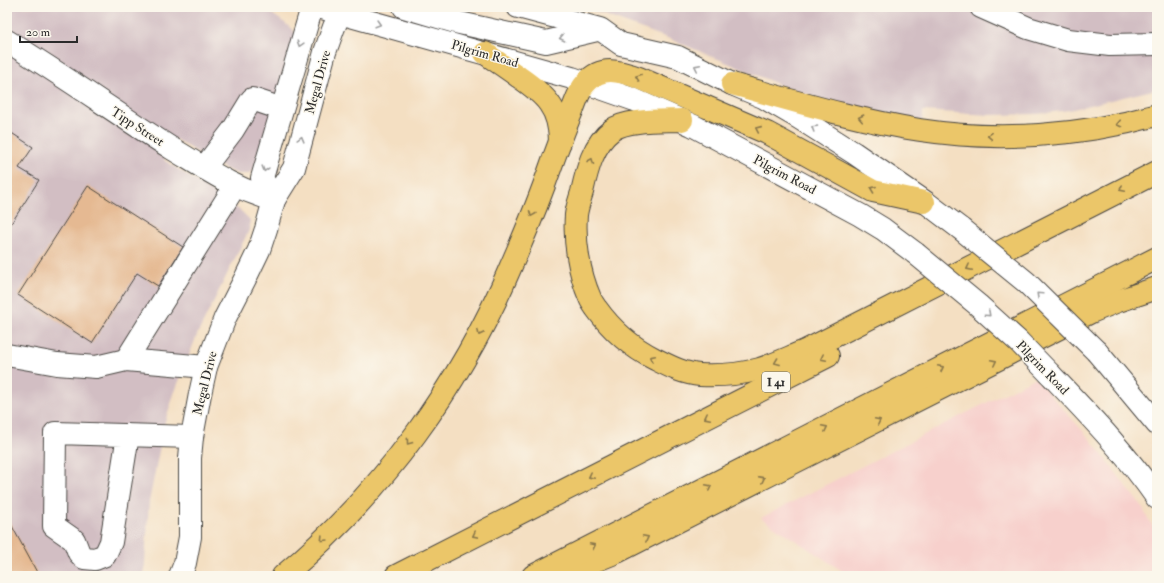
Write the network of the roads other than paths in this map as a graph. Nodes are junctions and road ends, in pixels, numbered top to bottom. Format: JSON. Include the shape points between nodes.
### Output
{"nodes":[{"id":1,"x":312,"y":7,"type":"edge"},
{"id":2,"x":318,"y":7,"type":"edge"},
{"id":3,"x":404,"y":7,"type":"edge"},
{"id":4,"x":518,"y":7,"type":"edge"},
{"id":5,"x":981,"y":7,"type":"edge"},
{"id":6,"x":342,"y":10,"type":"edge"},
{"id":7,"x":600,"y":29,"type":"junction"},
{"id":8,"x":7,"y":41,"type":"edge"},
{"id":9,"x":1157,"y":44,"type":"edge"},
{"id":10,"x":485,"y":53,"type":"junction"},
{"id":11,"x":586,"y":83,"type":"junction"},
{"id":12,"x":732,"y":84,"type":"junction"},
{"id":13,"x":282,"y":109,"type":"junction"},
{"id":14,"x":1157,"y":115,"type":"edge"},
{"id":15,"x":682,"y":120,"type":"junction"},
{"id":16,"x":560,"y":143,"type":"junction"},
{"id":17,"x":204,"y":168,"type":"junction"},
{"id":18,"x":1157,"y":172,"type":"edge"},
{"id":19,"x":235,"y":186,"type":"junction"},
{"id":20,"x":1157,"y":188,"type":"edge"},
{"id":21,"x":274,"y":200,"type":"junction"},
{"id":22,"x":924,"y":202,"type":"junction"},
{"id":23,"x":1157,"y":258,"type":"edge"},
{"id":24,"x":1157,"y":288,"type":"edge"},
{"id":25,"x":7,"y":355,"type":"edge"},
{"id":26,"x":126,"y":360,"type":"junction"},
{"id":27,"x":206,"y":367,"type":"junction"},
{"id":28,"x":1157,"y":424,"type":"edge"},
{"id":29,"x":128,"y":435,"type":"junction"},
{"id":30,"x":192,"y":437,"type":"junction"},
{"id":31,"x":1157,"y":498,"type":"edge"},
{"id":32,"x":180,"y":576,"type":"edge"},
{"id":33,"x":283,"y":576,"type":"edge"},
{"id":34,"x":396,"y":576,"type":"edge"},
{"id":35,"x":533,"y":576,"type":"edge"},
{"id":36,"x":559,"y":576,"type":"edge"}],
"edges":[{"from":1,"to":13,"type":"street","name":"Megal Drive","one_way":true},
{"from":2,"to":6,"type":"street","name":"Pilgrim Road"},
{"from":7,"to":3,"type":"street","one_way":true,"via":[[546,42],[456,22]]},
{"from":4,"to":7,"type":"street"},
{"from":5,"to":9,"type":"street","via":[[1028,28],[1068,40],[1110,44]]},
{"from":6,"to":10,"type":"street","name":"Pilgrim Road","one_way":true},
{"from":21,"to":6,"type":"street","name":"Megal Drive","one_way":true,"via":[[294,168],[325,52]]},
{"from":12,"to":7,"type":"street","one_way":true,"via":[[678,57],[621,44]]},
{"from":8,"to":17,"type":"street","name":"Tipp Street"},
{"from":10,"to":11,"type":"street","name":"Pilgrim Road"},
{"from":10,"to":16,"type":"highway","via":[[538,90],[548,101],[557,118]]},
{"from":11,"to":15,"type":"street","name":"Pilgrim Road"},
{"from":11,"to":16,"type":"highway","via":[[576,101]]},
{"from":22,"to":11,"type":"highway","one_way":true,"via":[[873,191],[767,133],[639,78],[620,72],[602,71]]},
{"from":14,"to":12,"type":"highway","one_way":true,"via":[[1116,125],[1053,133],[969,135],[915,129],[856,117]]},
{"from":22,"to":12,"type":"street","one_way":true,"via":[[799,118],[763,97]]},
{"from":13,"to":17,"type":"street","via":[[252,99]]},
{"from":13,"to":21,"type":"street","name":"Megal Drive","one_way":true,"via":[[262,178]]},
{"from":18,"to":15,"type":"highway","one_way":true,"via":[[805,351],[759,369],[731,374],[699,375],[675,369],[656,360],[619,335],[590,299],[579,267],[577,242],[576,214],[589,166],[602,139],[611,130],[624,124]]},
{"from":15,"to":31,"type":"street","name":"Pilgrim Road","one_way":true,"bridge":true,"via":[[860,215],[915,253],[1019,342],[1087,413],[1133,465]]},
{"from":16,"to":33,"type":"highway","one_way":true,"via":[[492,309],[438,402],[388,470],[307,556]]},
{"from":17,"to":19,"type":"street","name":"Tipp Street"},
{"from":19,"to":21,"type":"street","name":"Tipp Street","via":[[251,194]]},
{"from":19,"to":26,"type":"street"},
{"from":20,"to":34,"type":"highway","number":"I 41","one_way":true},
{"from":21,"to":27,"type":"street","name":"Megal Drive","via":[[257,254],[225,318]]},
{"from":28,"to":22,"type":"street","one_way":true,"bridge":true,"via":[[1097,352],[1026,282]]},
{"from":35,"to":23,"type":"highway","one_way":true},
{"from":36,"to":24,"type":"highway","one_way":true,"via":[[624,549],[1091,312]]},
{"from":25,"to":26,"type":"street","via":[[57,364],[96,367]]},
{"from":26,"to":27,"type":"street"},
{"from":27,"to":30,"type":"street","name":"Megal Drive"},
{"from":29,"to":29,"type":"street","via":[[55,433],[54,526],[74,540],[84,558],[95,559],[105,555],[110,542]]},
{"from":29,"to":30,"type":"street"},
{"from":30,"to":32,"type":"street","name":"Megal Drive","via":[[190,537]]}]}
